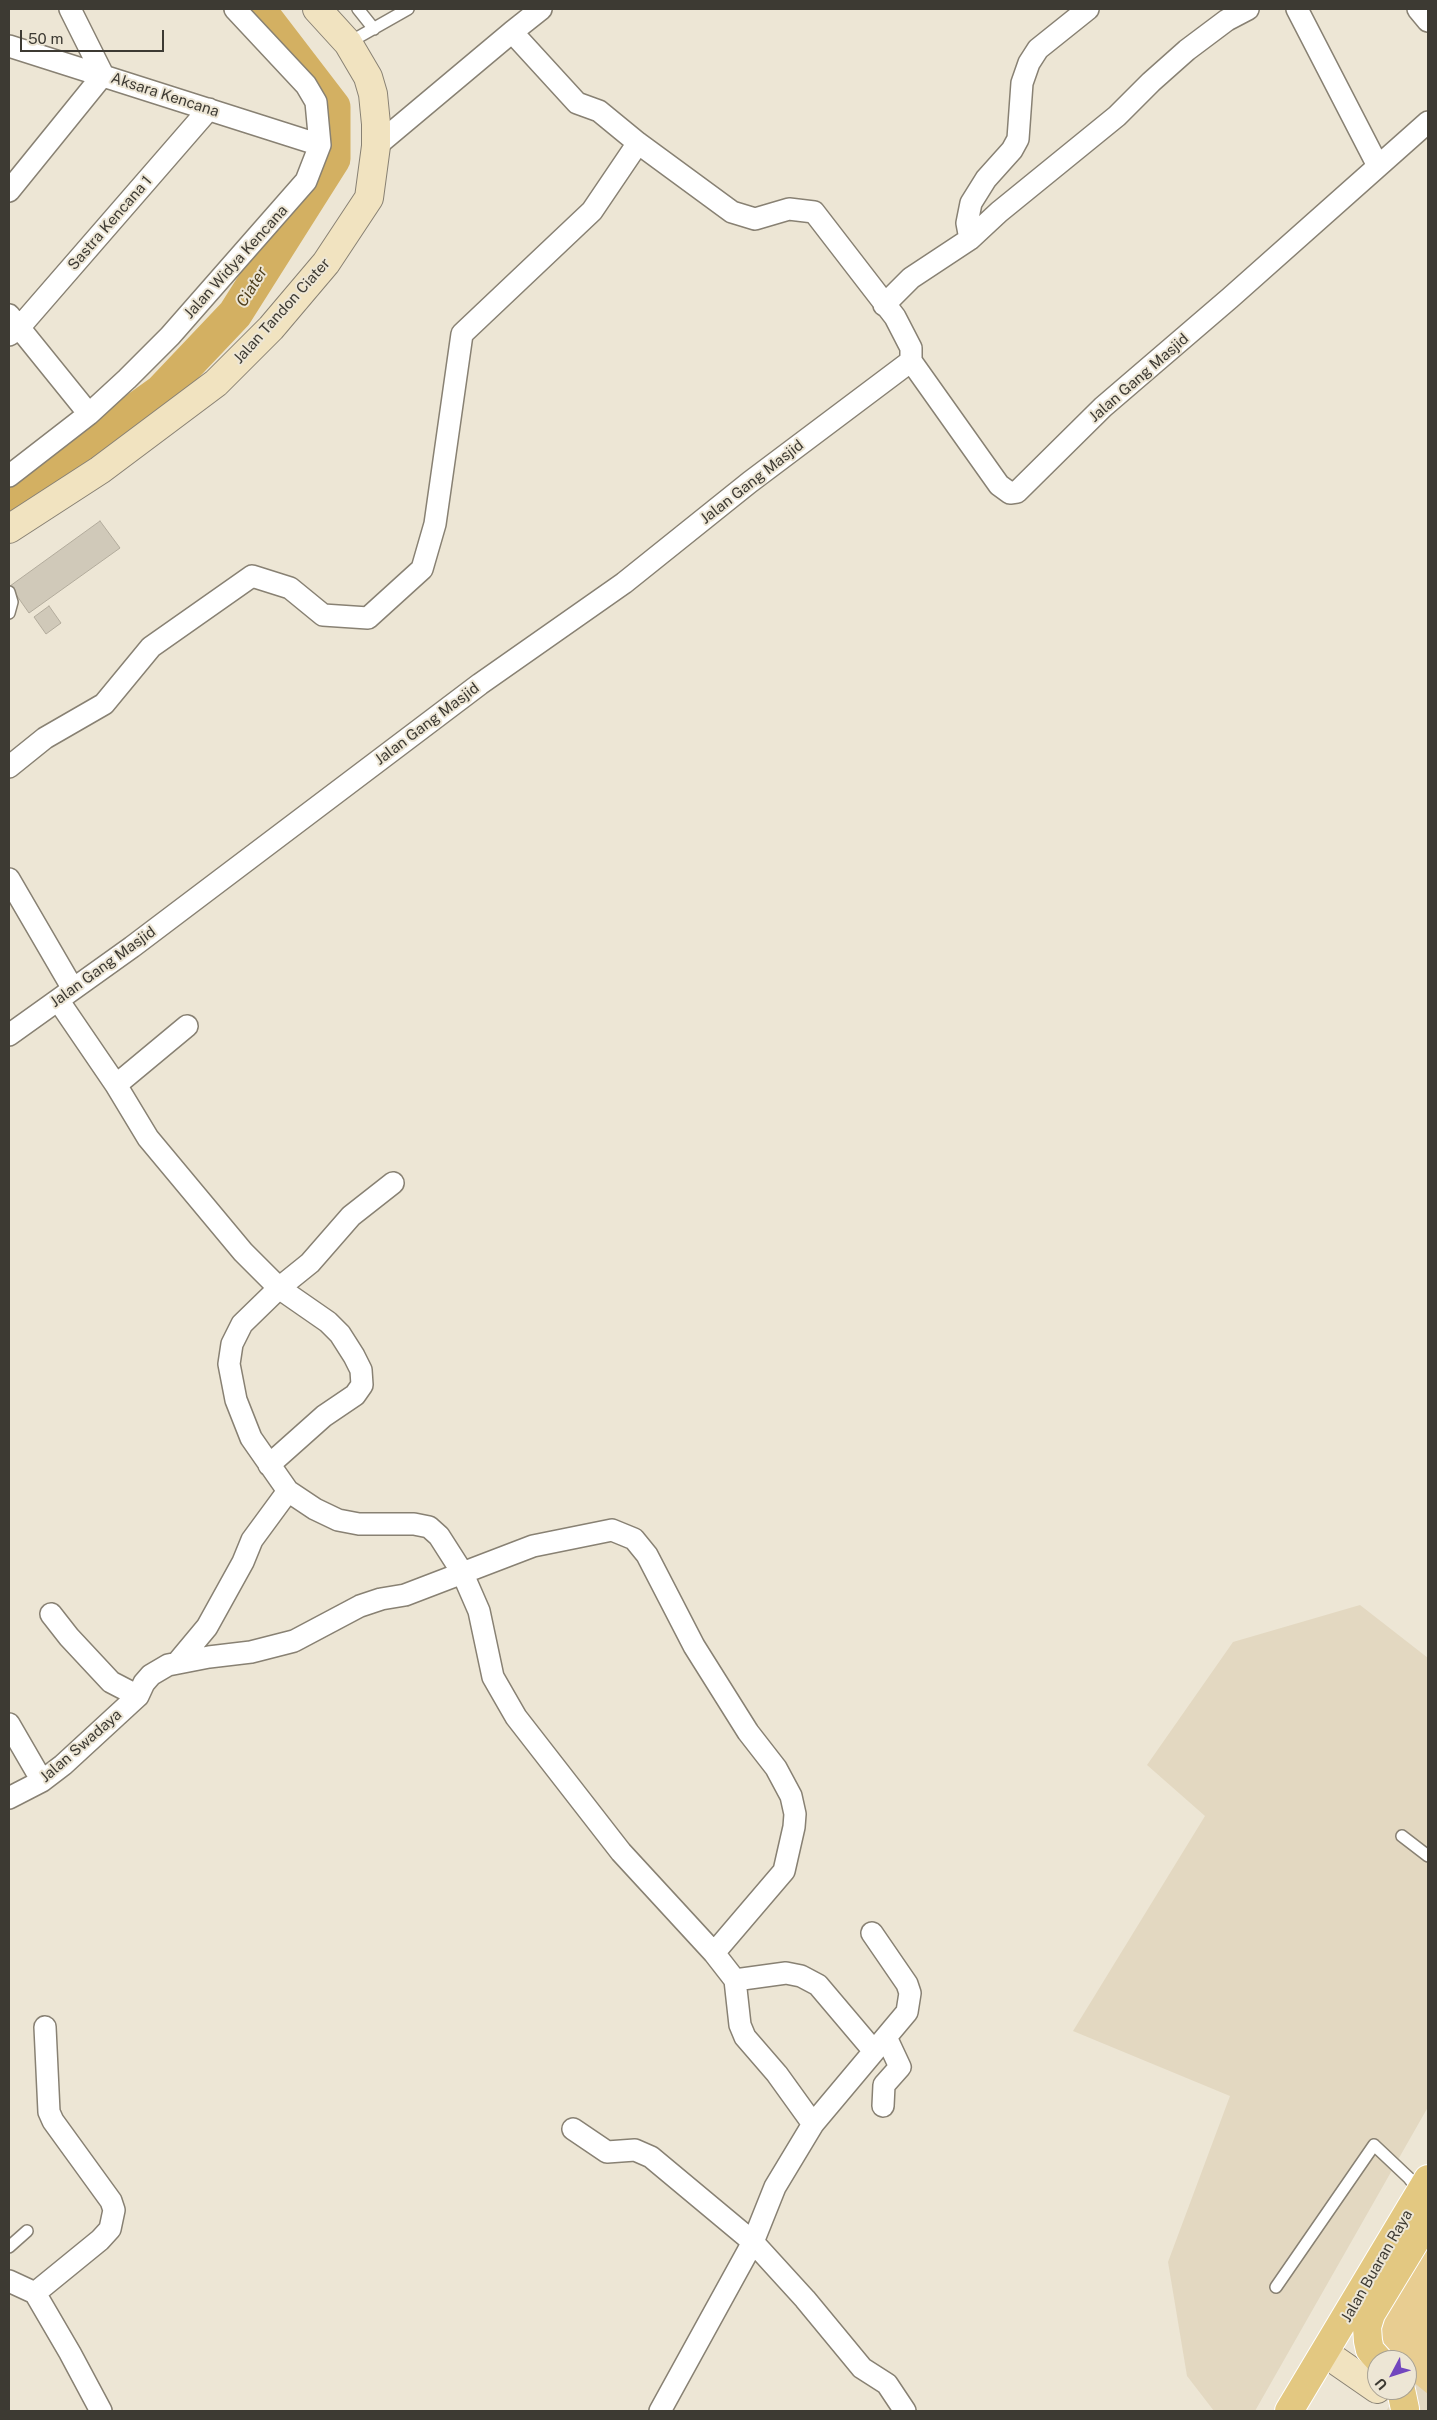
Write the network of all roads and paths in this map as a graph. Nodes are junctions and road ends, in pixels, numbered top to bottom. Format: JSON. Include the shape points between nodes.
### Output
{"nodes":[{"id":1,"x":70,"y":9,"type":"edge"},
{"id":2,"x":235,"y":9,"type":"edge"},
{"id":3,"x":317,"y":9,"type":"edge"},
{"id":4,"x":358,"y":9,"type":"edge"},
{"id":5,"x":408,"y":9,"type":"edge"},
{"id":6,"x":541,"y":9,"type":"edge"},
{"id":7,"x":1088,"y":9,"type":"edge"},
{"id":8,"x":1248,"y":9,"type":"edge"},
{"id":9,"x":1298,"y":9,"type":"edge"},
{"id":10,"x":1418,"y":9,"type":"edge"},
{"id":11,"x":1428,"y":21,"type":"edge"},
{"id":12,"x":374,"y":29,"type":"junction"},
{"id":13,"x":512,"y":32,"type":"junction"},
{"id":14,"x":348,"y":44,"type":"junction"},
{"id":15,"x":9,"y":46,"type":"edge"},
{"id":16,"x":104,"y":76,"type":"junction"},
{"id":17,"x":209,"y":109,"type":"junction"},
{"id":18,"x":1428,"y":122,"type":"edge"},
{"id":19,"x":638,"y":143,"type":"junction"},
{"id":20,"x":320,"y":145,"type":"junction"},
{"id":21,"x":376,"y":146,"type":"junction"},
{"id":22,"x":1378,"y":166,"type":"junction"},
{"id":23,"x":9,"y":191,"type":"edge"},
{"id":24,"x":970,"y":239,"type":"junction"},
{"id":25,"x":884,"y":305,"type":"junction"},
{"id":26,"x":12,"y":326,"type":"edge"},
{"id":27,"x":911,"y":361,"type":"junction"},
{"id":28,"x":89,"y":414,"type":"junction"},
{"id":29,"x":9,"y":476,"type":"edge"},
{"id":30,"x":9,"y":528,"type":"edge"},
{"id":31,"x":9,"y":592,"type":"edge"},
{"id":32,"x":9,"y":613,"type":"edge"},
{"id":33,"x":9,"y":767,"type":"edge"},
{"id":34,"x":9,"y":878,"type":"edge"},
{"id":35,"x":65,"y":994,"type":"junction"},
{"id":36,"x":186,"y":1026,"type":"dead end"},
{"id":37,"x":9,"y":1034,"type":"edge"},
{"id":38,"x":116,"y":1085,"type":"junction"},
{"id":39,"x":393,"y":1183,"type":"dead end"},
{"id":40,"x":279,"y":1288,"type":"junction"},
{"id":41,"x":269,"y":1466,"type":"junction"},
{"id":42,"x":288,"y":1491,"type":"junction"},
{"id":43,"x":462,"y":1572,"type":"junction"},
{"id":44,"x":51,"y":1614,"type":"dead end"},
{"id":45,"x":177,"y":1663,"type":"junction"},
{"id":46,"x":141,"y":1689,"type":"junction"},
{"id":47,"x":9,"y":1724,"type":"edge"},
{"id":48,"x":42,"y":1780,"type":"junction"},
{"id":49,"x":9,"y":1798,"type":"edge"},
{"id":50,"x":1402,"y":1836,"type":"dead end"},
{"id":51,"x":1428,"y":1856,"type":"edge"},
{"id":52,"x":872,"y":1933,"type":"dead end"},
{"id":53,"x":714,"y":1953,"type":"junction"},
{"id":54,"x":735,"y":1980,"type":"junction"},
{"id":55,"x":45,"y":2027,"type":"dead end"},
{"id":56,"x":880,"y":2043,"type":"junction"},
{"id":57,"x":883,"y":2106,"type":"dead end"},
{"id":58,"x":813,"y":2124,"type":"junction"},
{"id":59,"x":573,"y":2130,"type":"dead end"},
{"id":60,"x":1424,"y":2199,"type":"edge"},
{"id":61,"x":27,"y":2231,"type":"dead end"},
{"id":62,"x":753,"y":2242,"type":"junction"},
{"id":63,"x":9,"y":2247,"type":"edge"},
{"id":64,"x":9,"y":2281,"type":"edge"},
{"id":65,"x":1276,"y":2286,"type":"dead end"},
{"id":66,"x":34,"y":2293,"type":"junction"},
{"id":67,"x":1370,"y":2350,"type":"edge"},
{"id":68,"x":1325,"y":2353,"type":"junction"},
{"id":69,"x":1367,"y":2382,"type":"edge"},
{"id":70,"x":1296,"y":2400,"type":"edge"},
{"id":71,"x":101,"y":2411,"type":"edge"},
{"id":72,"x":660,"y":2411,"type":"edge"},
{"id":73,"x":905,"y":2411,"type":"edge"}],
"edges":[{"from":1,"to":16,"type":"street"},
{"from":2,"to":20,"type":"street","name":"Jalan Widya Kencana","via":[[312,93],[318,110]]},
{"from":3,"to":14,"type":"street","name":"Jalan Tandon Ciater"},
{"from":4,"to":12,"type":"lane"},
{"from":5,"to":12,"type":"lane"},
{"from":6,"to":13,"type":"street"},
{"from":7,"to":24,"type":"street","via":[[1038,49],[1029,63],[1022,83],[1018,139],[971,203],[967,223]]},
{"from":8,"to":24,"type":"street","via":[[1227,20],[1187,50],[1117,116]]},
{"from":9,"to":22,"type":"street"},
{"from":10,"to":11,"type":"street"},
{"from":12,"to":14,"type":"lane"},
{"from":13,"to":19,"type":"street","via":[[577,103],[599,111]]},
{"from":13,"to":21,"type":"street"},
{"from":14,"to":21,"type":"street","name":"Jalan Tandon Ciater","via":[[368,78],[373,94]]},
{"from":15,"to":16,"type":"street","name":"Aksara Kencana"},
{"from":16,"to":17,"type":"street","name":"Aksara Kencana"},
{"from":16,"to":23,"type":"street"},
{"from":17,"to":20,"type":"street","name":"Aksara Kencana"},
{"from":17,"to":26,"type":"street","name":"Sastra Kencana 1"},
{"from":18,"to":22,"type":"street","name":"Jalan Gang Masjid"},
{"from":19,"to":25,"type":"street","via":[[732,212],[755,219],[789,209],[814,212]]},
{"from":19,"to":33,"type":"street","via":[[592,211],[462,334],[436,524],[422,569],[368,618],[323,615],[290,588],[252,576],[151,647],[104,704],[45,738]]},
{"from":20,"to":28,"type":"street","name":"Jalan Widya Kencana","via":[[306,182],[284,208],[170,336]]},
{"from":21,"to":30,"type":"street","name":"Jalan Tandon Ciater","via":[[368,198],[326,263],[271,328],[216,383],[100,470]]},
{"from":22,"to":27,"type":"street","name":"Jalan Gang Masjid","via":[[1102,407],[1017,492],[1010,493],[1000,485]]},
{"from":24,"to":25,"type":"street","via":[[911,278]]},
{"from":25,"to":27,"type":"street","via":[[907,338]]},
{"from":26,"to":28,"type":"street"},
{"from":27,"to":35,"type":"street","name":"Jalan Gang Masjid","via":[[624,582],[480,684],[132,948]]},
{"from":28,"to":29,"type":"street","name":"Jalan Widya Kencana"},
{"from":31,"to":32,"type":"lane","via":[[12,602]]},
{"from":34,"to":35,"type":"street"},
{"from":35,"to":37,"type":"street","name":"Jalan Gang Masjid"},
{"from":35,"to":38,"type":"street"},
{"from":36,"to":38,"type":"street"},
{"from":38,"to":40,"type":"street","via":[[148,1138],[243,1252]]},
{"from":39,"to":40,"type":"street","via":[[351,1216],[310,1263]]},
{"from":40,"to":41,"type":"street","via":[[242,1324],[232,1344],[229,1364],[236,1400],[251,1438]]},
{"from":40,"to":41,"type":"street","via":[[340,1334],[361,1370],[362,1385],[355,1395],[324,1416]]},
{"from":41,"to":42,"type":"street"},
{"from":42,"to":43,"type":"street","via":[[338,1520],[429,1527],[451,1551]]},
{"from":42,"to":45,"type":"street","via":[[252,1540],[207,1627]]},
{"from":43,"to":45,"type":"street","name":"Jalan Swadaya","via":[[405,1595],[360,1606],[294,1641],[251,1652]]},
{"from":43,"to":53,"type":"street","via":[[479,1611],[493,1677],[516,1717],[621,1852]]},
{"from":43,"to":53,"type":"street","name":"Jalan Swadaya","via":[[533,1546],[612,1530],[634,1539],[647,1555],[694,1646],[748,1732],[776,1768],[791,1796],[795,1814],[784,1871]]},
{"from":44,"to":46,"type":"street","via":[[111,1682]]},
{"from":45,"to":46,"type":"street","name":"Jalan Swadaya","via":[[155,1671]]},
{"from":46,"to":48,"type":"street","name":"Jalan Swadaya"},
{"from":47,"to":48,"type":"street"},
{"from":48,"to":49,"type":"street","name":"Jalan Swadaya"},
{"from":50,"to":51,"type":"lane"},
{"from":52,"to":56,"type":"street","via":[[910,1993],[907,2012]]},
{"from":53,"to":54,"type":"street"},
{"from":54,"to":56,"type":"street","via":[[786,1973],[801,1976],[818,1985]]},
{"from":54,"to":58,"type":"street","via":[[740,2025],[745,2037]]},
{"from":55,"to":66,"type":"street","via":[[49,2112],[114,2210],[110,2229],[100,2240]]},
{"from":56,"to":57,"type":"street","via":[[900,2067],[884,2085]]},
{"from":56,"to":58,"type":"street"},
{"from":58,"to":62,"type":"street","via":[[775,2187]]},
{"from":59,"to":62,"type":"street","via":[[607,2152],[635,2150],[651,2157]]},
{"from":60,"to":65,"type":"lane","via":[[1409,2178],[1374,2145]]},
{"from":60,"to":67,"type":"main road","name":"Jalan Buaran Raya","via":[[1370,2314],[1367,2327]]},
{"from":60,"to":68,"type":"main road","name":"Jalan Buaran Raya"},
{"from":61,"to":63,"type":"lane"},
{"from":62,"to":72,"type":"street"},
{"from":62,"to":73,"type":"street","via":[[862,2368],[887,2384]]},
{"from":64,"to":66,"type":"street"},
{"from":66,"to":71,"type":"street"},
{"from":68,"to":69,"type":"street"},
{"from":68,"to":70,"type":"main road","name":"Jalan Buaran Raya"}]}
